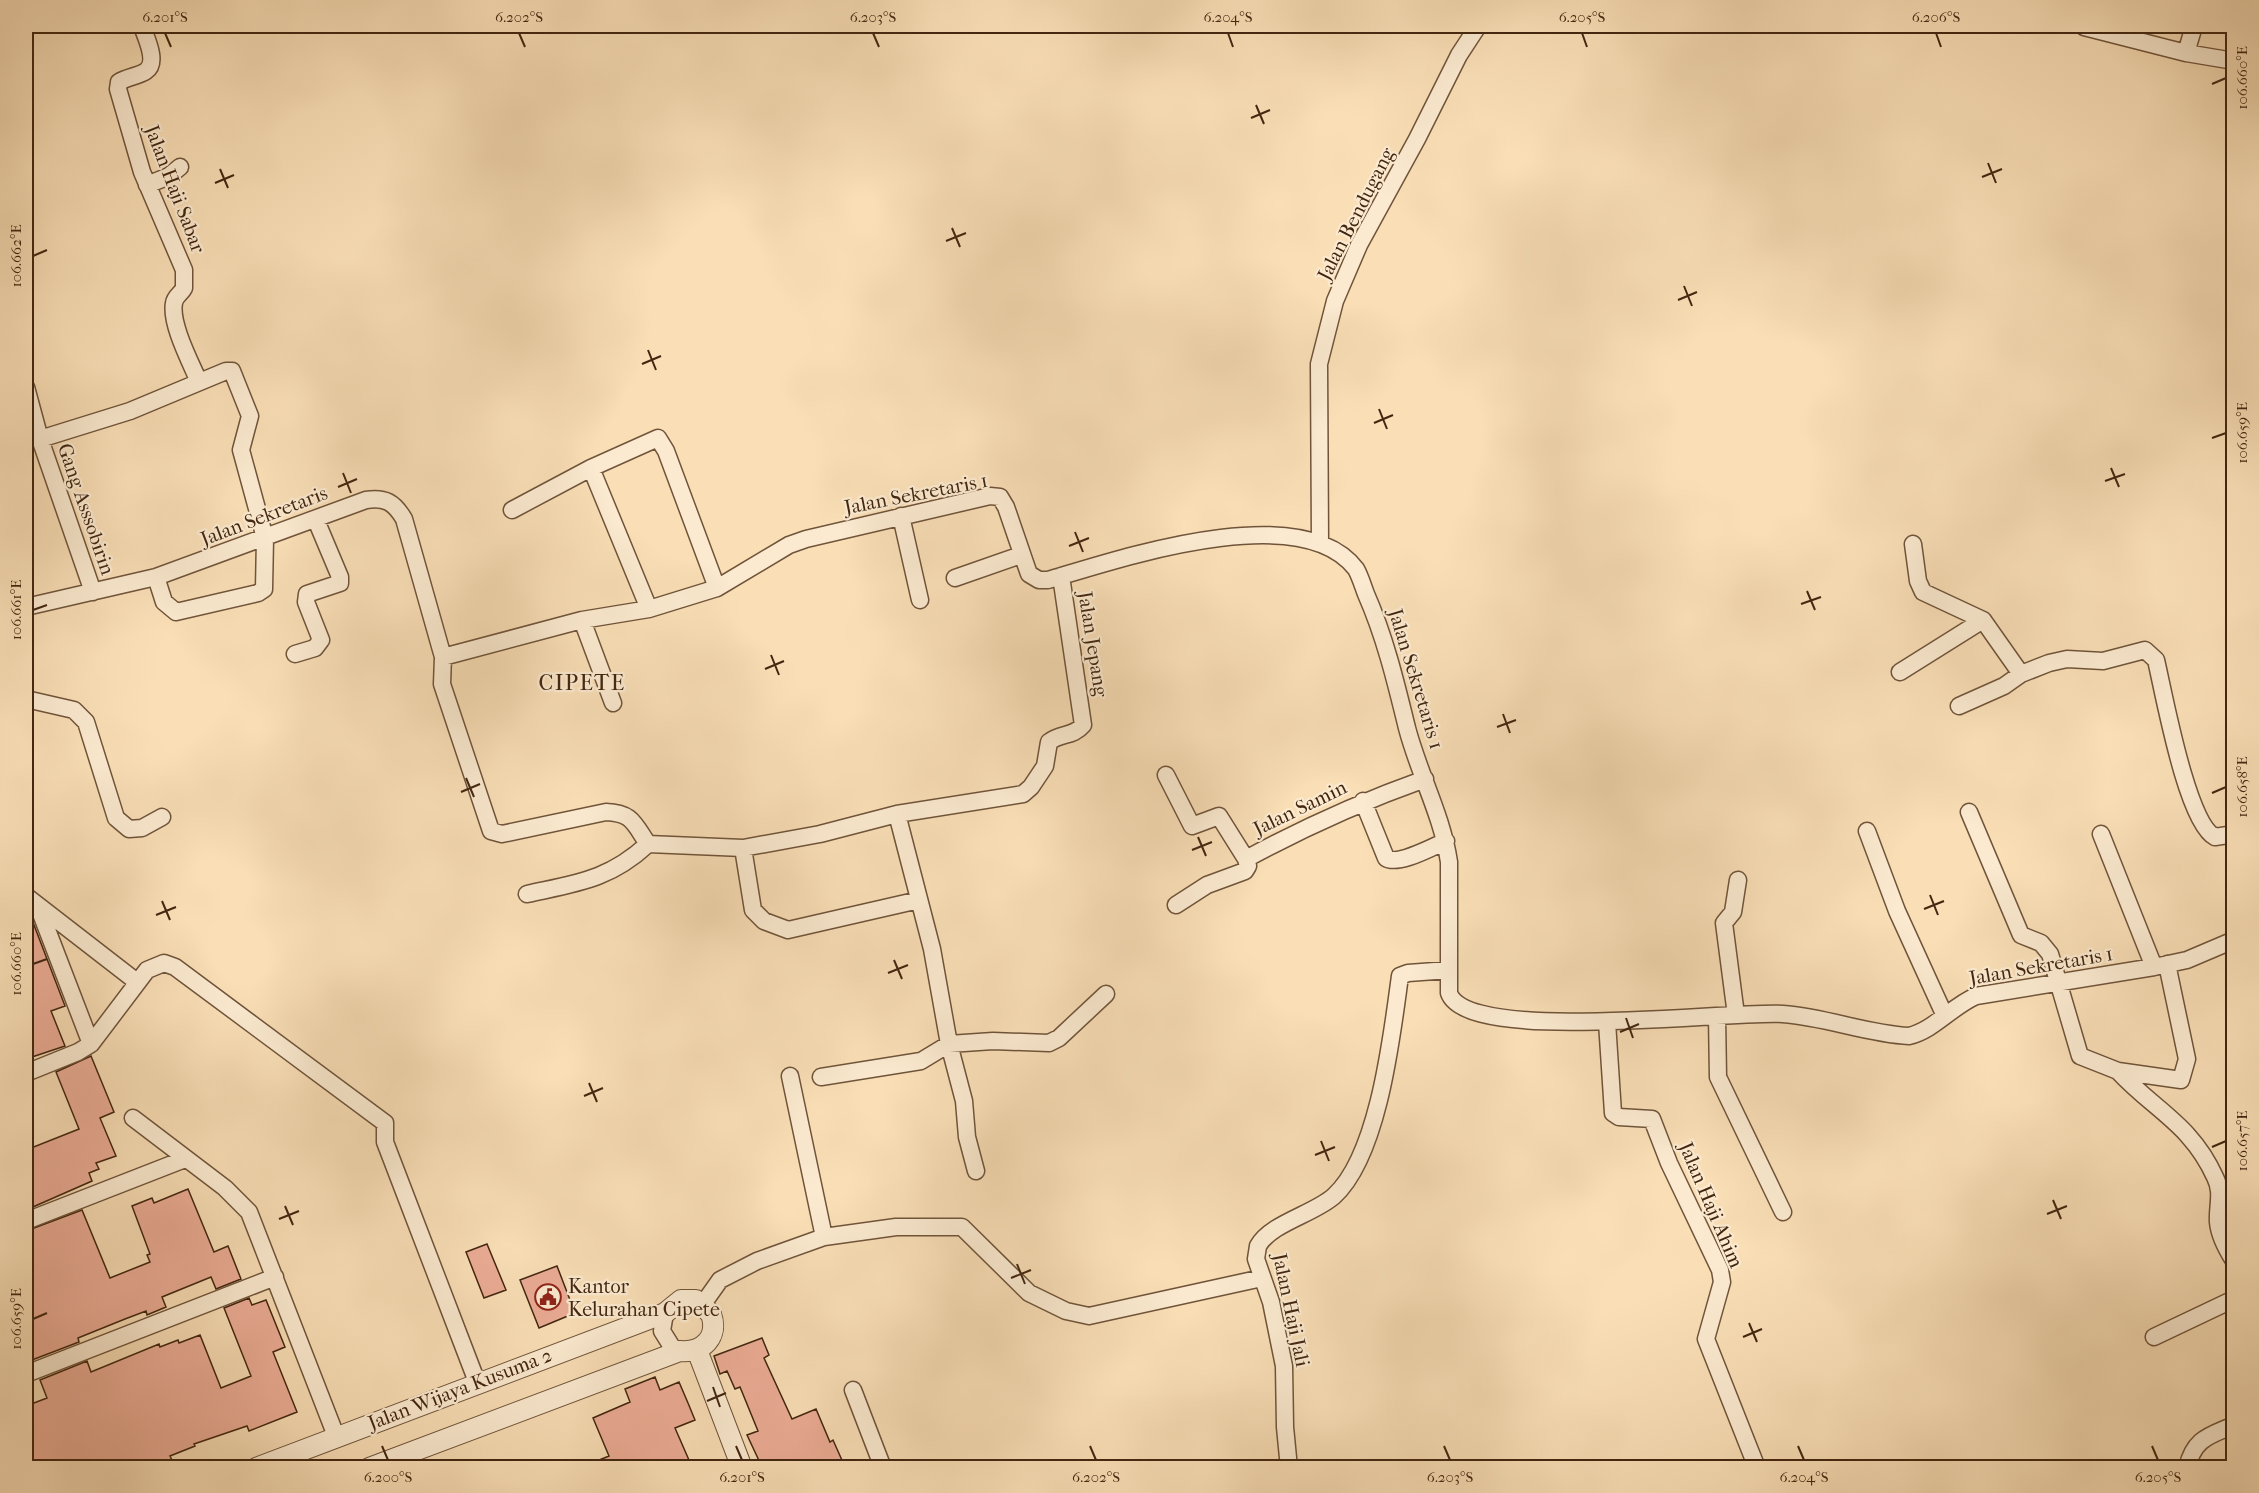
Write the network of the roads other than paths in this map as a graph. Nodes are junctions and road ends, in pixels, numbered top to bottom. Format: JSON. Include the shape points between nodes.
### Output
{"nodes":[{"id":1,"x":142,"y":26,"type":"edge"},
{"id":2,"x":1478,"y":26,"type":"edge"},
{"id":3,"x":2194,"y":26,"type":"edge"},
{"id":4,"x":2084,"y":27,"type":"dead end"},
{"id":5,"x":2186,"y":54,"type":"junction"},
{"id":6,"x":2234,"y":62,"type":"edge"},
{"id":7,"x":180,"y":166,"type":"dead end"},
{"id":8,"x":147,"y":185,"type":"junction"},
{"id":9,"x":199,"y":382,"type":"junction"},
{"id":10,"x":26,"y":387,"type":"edge"},
{"id":11,"x":40,"y":439,"type":"junction"},
{"id":12,"x":591,"y":468,"type":"junction"},
{"id":13,"x":512,"y":510,"type":"dead end"},
{"id":14,"x":901,"y":516,"type":"junction"},
{"id":15,"x":316,"y":520,"type":"junction"},
{"id":16,"x":265,"y":538,"type":"junction"},
{"id":17,"x":1320,"y":543,"type":"junction"},
{"id":18,"x":1913,"y":544,"type":"dead end"},
{"id":19,"x":1021,"y":555,"type":"junction"},
{"id":20,"x":1061,"y":576,"type":"junction"},
{"id":21,"x":156,"y":578,"type":"junction"},
{"id":22,"x":955,"y":578,"type":"dead end"},
{"id":23,"x":717,"y":588,"type":"junction"},
{"id":24,"x":93,"y":592,"type":"junction"},
{"id":25,"x":920,"y":600,"type":"dead end"},
{"id":26,"x":26,"y":607,"type":"edge"},
{"id":27,"x":649,"y":609,"type":"junction"},
{"id":28,"x":582,"y":620,"type":"junction"},
{"id":29,"x":1983,"y":620,"type":"junction"},
{"id":30,"x":295,"y":654,"type":"dead end"},
{"id":31,"x":443,"y":657,"type":"junction"},
{"id":32,"x":1900,"y":672,"type":"dead end"},
{"id":33,"x":2021,"y":674,"type":"junction"},
{"id":34,"x":26,"y":699,"type":"edge"},
{"id":35,"x":613,"y":703,"type":"dead end"},
{"id":36,"x":1959,"y":706,"type":"dead end"},
{"id":37,"x":1166,"y":775,"type":"dead end"},
{"id":38,"x":1425,"y":778,"type":"junction"},
{"id":39,"x":1363,"y":801,"type":"junction"},
{"id":40,"x":1969,"y":812,"type":"dead end"},
{"id":41,"x":897,"y":814,"type":"junction"},
{"id":42,"x":162,"y":817,"type":"dead end"},
{"id":43,"x":1867,"y":831,"type":"dead end"},
{"id":44,"x":2101,"y":834,"type":"dead end"},
{"id":45,"x":2234,"y":834,"type":"edge"},
{"id":46,"x":1446,"y":842,"type":"junction"},
{"id":47,"x":648,"y":844,"type":"junction"},
{"id":48,"x":743,"y":848,"type":"junction"},
{"id":49,"x":1246,"y":859,"type":"junction"},
{"id":50,"x":1738,"y":880,"type":"dead end"},
{"id":51,"x":527,"y":894,"type":"dead end"},
{"id":52,"x":919,"y":900,"type":"junction"},
{"id":53,"x":32,"y":901,"type":"edge"},
{"id":54,"x":1176,"y":905,"type":"dead end"},
{"id":55,"x":2234,"y":940,"type":"edge"},
{"id":56,"x":2161,"y":966,"type":"junction"},
{"id":57,"x":1449,"y":970,"type":"junction"},
{"id":58,"x":137,"y":982,"type":"junction"},
{"id":59,"x":2060,"y":982,"type":"junction"},
{"id":60,"x":1106,"y":994,"type":"dead end"},
{"id":61,"x":1944,"y":1014,"type":"junction"},
{"id":62,"x":1736,"y":1015,"type":"junction"},
{"id":63,"x":1717,"y":1016,"type":"junction"},
{"id":64,"x":1607,"y":1022,"type":"junction"},
{"id":65,"x":91,"y":1044,"type":"junction"},
{"id":66,"x":949,"y":1044,"type":"junction"},
{"id":67,"x":2118,"y":1071,"type":"junction"},
{"id":68,"x":26,"y":1073,"type":"edge"},
{"id":69,"x":790,"y":1076,"type":"dead end"},
{"id":70,"x":821,"y":1077,"type":"dead end"},
{"id":71,"x":133,"y":1118,"type":"dead end"},
{"id":72,"x":185,"y":1159,"type":"junction"},
{"id":73,"x":976,"y":1171,"type":"dead end"},
{"id":74,"x":1783,"y":1212,"type":"dead end"},
{"id":75,"x":26,"y":1221,"type":"edge"},
{"id":76,"x":824,"y":1237,"type":"junction"},
{"id":77,"x":2234,"y":1261,"type":"edge"},
{"id":78,"x":275,"y":1277,"type":"junction"},
{"id":79,"x":1262,"y":1278,"type":"junction"},
{"id":80,"x":2234,"y":1299,"type":"edge"},
{"id":81,"x":703,"y":1304,"type":"junction"},
{"id":82,"x":665,"y":1313,"type":"junction"},
{"id":83,"x":2154,"y":1337,"type":"dead end"},
{"id":84,"x":688,"y":1351,"type":"junction"},
{"id":85,"x":26,"y":1374,"type":"edge"},
{"id":86,"x":477,"y":1382,"type":"junction"},
{"id":87,"x":853,"y":1390,"type":"dead end"},
{"id":88,"x":2234,"y":1425,"type":"edge"},
{"id":89,"x":336,"y":1436,"type":"junction"},
{"id":90,"x":256,"y":1467,"type":"edge"},
{"id":91,"x":369,"y":1467,"type":"edge"},
{"id":92,"x":742,"y":1467,"type":"edge"},
{"id":93,"x":883,"y":1467,"type":"edge"},
{"id":94,"x":1289,"y":1467,"type":"edge"},
{"id":95,"x":1757,"y":1467,"type":"edge"},
{"id":96,"x":2187,"y":1467,"type":"edge"}],
"edges":[{"from":1,"to":8,"type":"street","name":"Jalan Haji Sabar","via":[[151,52],[150,67],[119,82],[118,89]]},
{"from":2,"to":17,"type":"street","name":"Jalan Bendugang","via":[[1359,245],[1335,301],[1319,364]]},
{"from":3,"to":5,"type":"street"},
{"from":4,"to":5,"type":"street"},
{"from":5,"to":6,"type":"street"},
{"from":7,"to":8,"type":"street","via":[[169,176]]},
{"from":8,"to":9,"type":"street","name":"Jalan Haji Sabar","via":[[184,270],[184,288],[174,309],[183,346]]},
{"from":9,"to":11,"type":"street","via":[[130,411]]},
{"from":9,"to":16,"type":"street","via":[[232,371],[250,416],[241,450]]},
{"from":10,"to":11,"type":"street","name":"Gang Asssobirin"},
{"from":11,"to":24,"type":"street","name":"Gang Asssobirin"},
{"from":12,"to":13,"type":"street"},
{"from":12,"to":23,"type":"street","via":[[658,438]]},
{"from":12,"to":27,"type":"street"},
{"from":14,"to":19,"type":"street","name":"Jalan Sekretaris 1","via":[[1000,497]]},
{"from":14,"to":23,"type":"street","name":"Jalan Sekretaris 1","via":[[789,545]]},
{"from":14,"to":25,"type":"street"},
{"from":15,"to":16,"type":"street","name":"Jalan Sekretaris"},
{"from":15,"to":30,"type":"street","via":[[340,583],[307,594],[306,602],[321,640],[315,648]]},
{"from":15,"to":31,"type":"street","name":"Jalan Sekretaris","via":[[381,497],[398,508]]},
{"from":16,"to":21,"type":"street","name":"Jalan Sekretaris"},
{"from":16,"to":21,"type":"street","via":[[265,586],[258,593],[176,612],[164,602]]},
{"from":17,"to":20,"type":"street","name":"Jalan Sekretaris 1","via":[[1268,535],[1234,536],[1164,546]]},
{"from":17,"to":38,"type":"street","name":"Jalan Sekretaris 1","via":[[1356,569],[1394,672],[1408,731]]},
{"from":18,"to":29,"type":"street","via":[[1923,592]]},
{"from":19,"to":20,"type":"street","name":"Jalan Sekretaris 1","via":[[1034,578],[1048,580]]},
{"from":19,"to":22,"type":"street"},
{"from":20,"to":41,"type":"street","name":"Jalan Jepang","via":[[1083,725],[1078,731],[1049,742],[1045,766],[1023,794]]},
{"from":21,"to":24,"type":"street","name":"Jalan Sekretaris"},
{"from":23,"to":27,"type":"street","name":"Jalan Sekretaris 1"},
{"from":24,"to":26,"type":"street","name":"Jalan Sekretaris"},
{"from":27,"to":28,"type":"street","name":"Jalan Sekretaris 1"},
{"from":28,"to":31,"type":"street","name":"Jalan Sekretaris 1"},
{"from":28,"to":35,"type":"street"},
{"from":29,"to":32,"type":"street"},
{"from":29,"to":33,"type":"street"},
{"from":31,"to":47,"type":"street","via":[[442,684],[491,831],[502,834],[606,812],[623,813]]},
{"from":33,"to":36,"type":"street"},
{"from":33,"to":45,"type":"street","via":[[2067,659],[2103,661],[2149,652],[2156,660],[2186,786],[2205,828],[2215,837]]},
{"from":34,"to":42,"type":"street","via":[[74,710],[86,722],[116,818],[129,830]]},
{"from":37,"to":49,"type":"street","via":[[1192,826],[1219,816]]},
{"from":38,"to":39,"type":"street","name":"Jalan Samin"},
{"from":38,"to":46,"type":"street","name":"Jalan Sekretaris 1"},
{"from":39,"to":46,"type":"street","via":[[1390,861]]},
{"from":39,"to":49,"type":"street","name":"Jalan Samin"},
{"from":40,"to":59,"type":"street","via":[[2021,935],[2047,948]]},
{"from":41,"to":48,"type":"street"},
{"from":41,"to":52,"type":"street"},
{"from":43,"to":61,"type":"street","via":[[1897,911]]},
{"from":44,"to":56,"type":"street"},
{"from":46,"to":57,"type":"street","name":"Jalan Sekretaris 1"},
{"from":47,"to":48,"type":"street"},
{"from":47,"to":51,"type":"street","via":[[627,863],[605,874]]},
{"from":48,"to":52,"type":"street","via":[[753,910],[764,921],[788,930]]},
{"from":49,"to":54,"type":"street","name":"Jalan Samin","via":[[1245,871],[1207,885]]},
{"from":50,"to":62,"type":"street","via":[[1733,912],[1724,923]]},
{"from":52,"to":66,"type":"street"},
{"from":53,"to":58,"type":"street"},
{"from":53,"to":65,"type":"street"},
{"from":55,"to":56,"type":"street","name":"Jalan Sekretaris 1","via":[[2187,960]]},
{"from":56,"to":59,"type":"street","name":"Jalan Sekretaris 1"},
{"from":56,"to":67,"type":"street","via":[[2187,1059],[2181,1080]]},
{"from":57,"to":64,"type":"street","name":"Jalan Sekretaris 1","via":[[1451,1000],[1485,1016]]},
{"from":57,"to":79,"type":"street","name":"Jalan Haji Jali","via":[[1400,976],[1386,1075],[1352,1172],[1334,1196],[1260,1242],[1256,1260]]},
{"from":58,"to":65,"type":"street"},
{"from":58,"to":86,"type":"street","via":[[155,966],[165,963],[175,967],[385,1123],[385,1142]]},
{"from":59,"to":61,"type":"street","name":"Jalan Sekretaris 1","via":[[1976,996]]},
{"from":59,"to":67,"type":"street","via":[[2077,1053],[2083,1059]]},
{"from":60,"to":66,"type":"street","via":[[1049,1043]]},
{"from":61,"to":62,"type":"street","name":"Jalan Sekretaris 1","via":[[1930,1027],[1910,1036],[1782,1014]]},
{"from":62,"to":63,"type":"street","name":"Jalan Sekretaris 1"},
{"from":63,"to":64,"type":"street","name":"Jalan Sekretaris 1"},
{"from":63,"to":74,"type":"street","via":[[1718,1077]]},
{"from":64,"to":95,"type":"street","name":"Jalan Haji Ahim","via":[[1613,1113],[1619,1117],[1652,1119],[1720,1270],[1722,1282],[1706,1338]]},
{"from":65,"to":68,"type":"street"},
{"from":66,"to":70,"type":"street","via":[[921,1061]]},
{"from":66,"to":73,"type":"street"},
{"from":67,"to":77,"type":"street","via":[[2173,1118],[2201,1152],[2220,1190],[2218,1222]]},
{"from":69,"to":76,"type":"street"},
{"from":71,"to":72,"type":"street"},
{"from":72,"to":75,"type":"street"},
{"from":72,"to":78,"type":"street","via":[[225,1188],[249,1212]]},
{"from":76,"to":79,"type":"street","via":[[896,1227],[962,1227],[1029,1293],[1066,1311],[1089,1316]]},
{"from":76,"to":81,"type":"street","via":[[757,1261],[720,1280]]},
{"from":78,"to":85,"type":"street"},
{"from":78,"to":89,"type":"street"},
{"from":79,"to":94,"type":"street","name":"Jalan Haji Jali","via":[[1284,1366]]},
{"from":80,"to":83,"type":"street"},
{"from":81,"to":82,"type":"street","name":"Jalan Wijaya Kusuma 2","via":[[681,1300]]},
{"from":81,"to":84,"type":"street","via":[[714,1327],[710,1340]]},
{"from":82,"to":84,"type":"street","via":[[662,1331],[672,1347]]},
{"from":82,"to":86,"type":"street","name":"Jalan Wijaya Kusuma 2"},
{"from":84,"to":91,"type":"street","name":"Jalan Wijaya Kusuma 2"},
{"from":84,"to":92,"type":"street"},
{"from":86,"to":89,"type":"street","name":"Jalan Wijaya Kusuma 2"},
{"from":87,"to":93,"type":"street"},
{"from":88,"to":96,"type":"street","via":[[2200,1440]]},
{"from":89,"to":90,"type":"street","name":"Jalan Wijaya Kusuma 2"}]}
